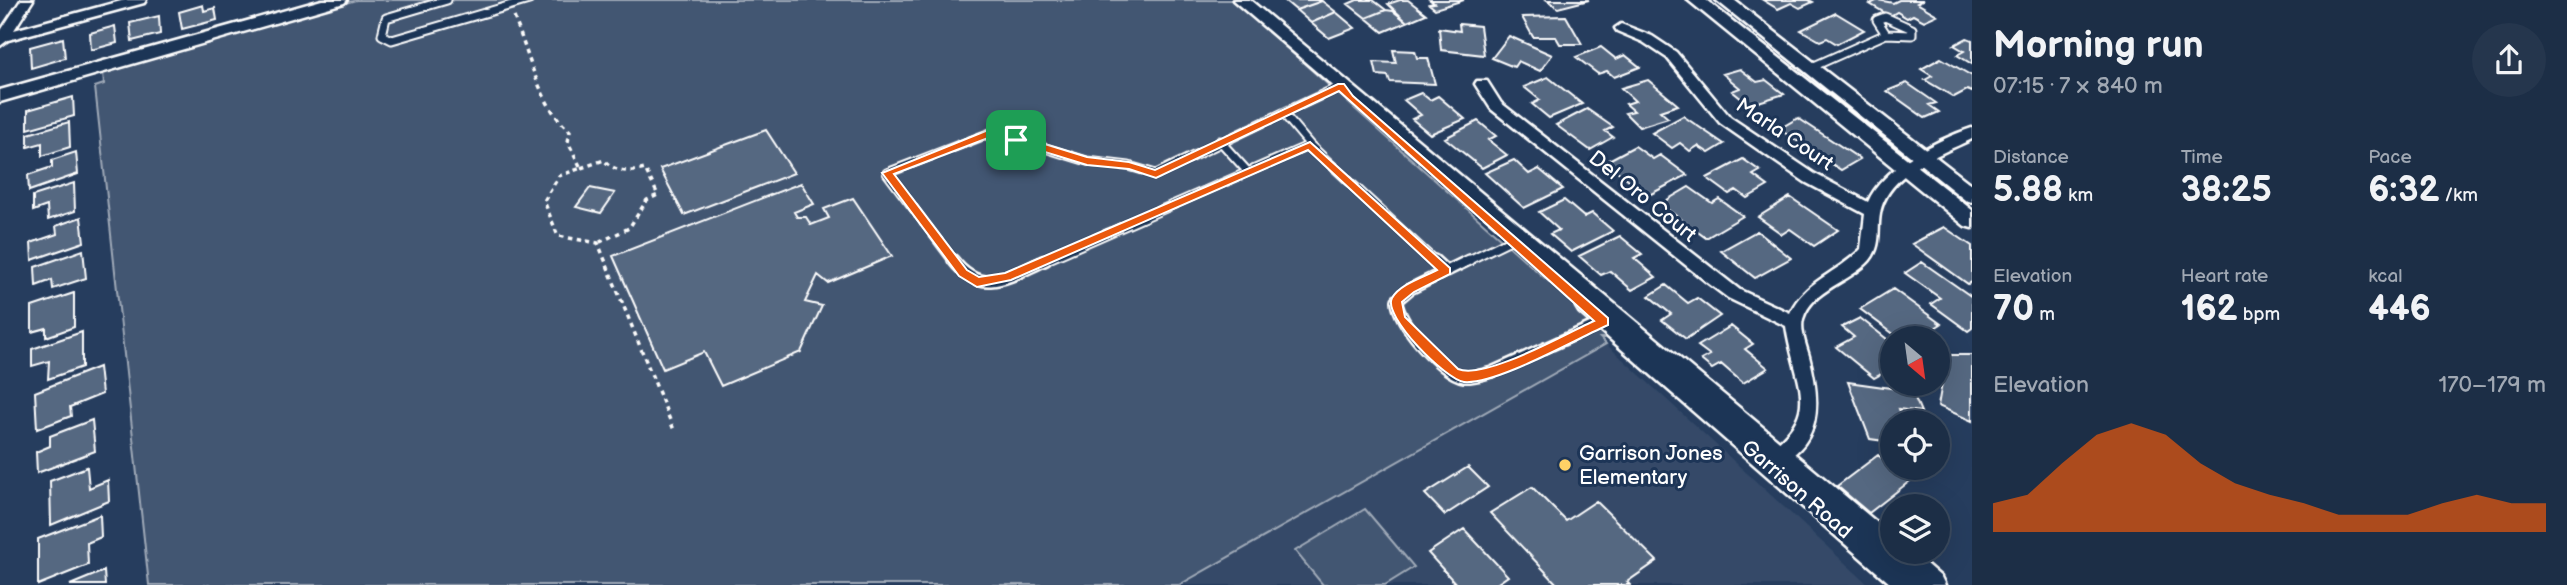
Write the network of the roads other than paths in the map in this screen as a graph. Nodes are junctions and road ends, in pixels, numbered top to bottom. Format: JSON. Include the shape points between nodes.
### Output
{"nodes":[{"id":1,"x":27,"y":0,"type":"edge"},
{"id":2,"x":140,"y":0,"type":"edge"},
{"id":3,"x":340,"y":0,"type":"edge"},
{"id":4,"x":447,"y":0,"type":"edge"},
{"id":5,"x":529,"y":0,"type":"edge"},
{"id":6,"x":1241,"y":0,"type":"edge"},
{"id":7,"x":1696,"y":0,"type":"edge"},
{"id":8,"x":1724,"y":0,"type":"edge"},
{"id":9,"x":1622,"y":28,"type":"dead end"},
{"id":10,"x":1886,"y":34,"type":"junction"},
{"id":11,"x":1,"y":40,"type":"edge"},
{"id":12,"x":1812,"y":67,"type":"junction"},
{"id":13,"x":1482,"y":84,"type":"dead end"},
{"id":14,"x":1341,"y":86,"type":"junction"},
{"id":15,"x":0,"y":96,"type":"edge"},
{"id":16,"x":1283,"y":113,"type":"junction"},
{"id":17,"x":1972,"y":133,"type":"edge"},
{"id":18,"x":1220,"y":141,"type":"junction"},
{"id":19,"x":1310,"y":145,"type":"junction"},
{"id":20,"x":1926,"y":158,"type":"junction"},
{"id":21,"x":1908,"y":168,"type":"junction"},
{"id":22,"x":1248,"y":172,"type":"junction"},
{"id":23,"x":1972,"y":195,"type":"edge"},
{"id":24,"x":1872,"y":211,"type":"junction"},
{"id":25,"x":1972,"y":220,"type":"edge"},
{"id":26,"x":1510,"y":240,"type":"junction"},
{"id":27,"x":1446,"y":271,"type":"junction"},
{"id":28,"x":1604,"y":322,"type":"junction"},
{"id":29,"x":1793,"y":322,"type":"junction"},
{"id":30,"x":1773,"y":458,"type":"junction"},
{"id":31,"x":1880,"y":540,"type":"edge"},
{"id":32,"x":1909,"y":564,"type":"edge"},
{"id":33,"x":1909,"y":585,"type":"edge"},
{"id":34,"x":1933,"y":585,"type":"edge"}],
"edges":[{"from":1,"to":11,"type":"street"},
{"from":2,"to":11,"type":"street"},
{"from":3,"to":15,"type":"street"},
{"from":4,"to":5,"type":"lane","via":[[386,18],[384,39]]},
{"from":6,"to":14,"type":"street","name":"Garrison Road"},
{"from":7,"to":21,"type":"main road"},
{"from":8,"to":12,"type":"main road"},
{"from":9,"to":24,"type":"street","name":"Marla Court","via":[[1665,49],[1725,120],[1810,178]]},
{"from":10,"to":10,"type":"lane","via":[[1912,35],[1912,29],[1885,16],[1877,20]]},
{"from":10,"to":12,"type":"lane"},
{"from":12,"to":20,"type":"main road"},
{"from":13,"to":29,"type":"street","name":"Del Oro Court","via":[[1496,106],[1714,279],[1734,294]]},
{"from":14,"to":16,"type":"lane"},
{"from":14,"to":26,"type":"street","name":"Garrison Road"},
{"from":14,"to":30,"type":"street","name":"Garrison Road"},
{"from":16,"to":18,"type":"lane"},
{"from":16,"to":19,"type":"lane"},
{"from":17,"to":20,"type":"street"},
{"from":18,"to":22,"type":"lane"},
{"from":18,"to":22,"type":"lane","via":[[1156,174],[1087,161],[993,132],[887,173],[963,273],[969,279],[987,282]]},
{"from":19,"to":22,"type":"lane"},
{"from":19,"to":27,"type":"lane"},
{"from":20,"to":21,"type":"street"},
{"from":20,"to":23,"type":"main road"},
{"from":21,"to":24,"type":"street","via":[[1891,180]]},
{"from":21,"to":25,"type":"main road"},
{"from":24,"to":29,"type":"street","via":[[1871,247],[1861,260],[1802,302]]},
{"from":26,"to":27,"type":"lane"},
{"from":26,"to":28,"type":"street","name":"Garrison Road"},
{"from":27,"to":28,"type":"lane","via":[[1410,289],[1397,300],[1396,309],[1443,365],[1464,377],[1489,374]]},
{"from":28,"to":30,"type":"street","name":"Garrison Road"},
{"from":29,"to":30,"type":"street","via":[[1809,399],[1808,422],[1798,440]]},
{"from":30,"to":31,"type":"street","name":"Garrison Road"},
{"from":30,"to":33,"type":"street","name":"Garrison Road"},
{"from":32,"to":34,"type":"street","name":"Garrison Road"}]}
